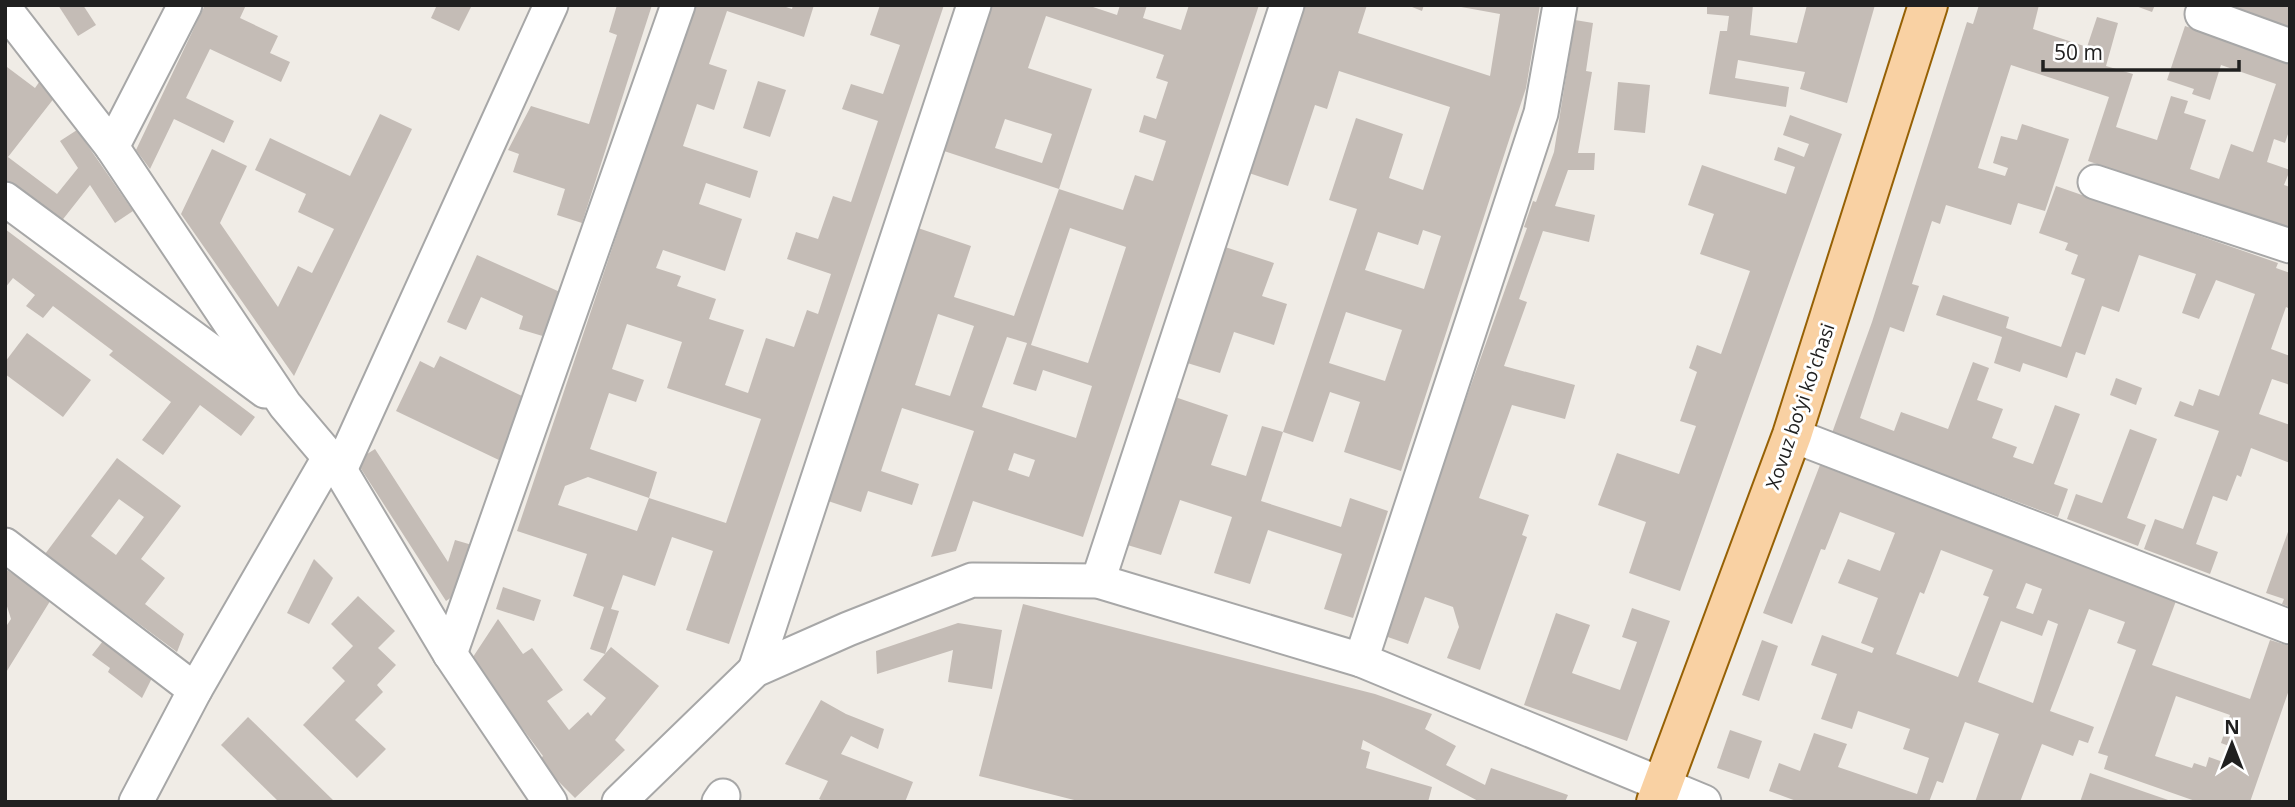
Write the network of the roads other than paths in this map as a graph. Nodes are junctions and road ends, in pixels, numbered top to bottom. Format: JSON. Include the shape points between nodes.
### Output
{"nodes":[{"id":1,"x":185,"y":5,"type":"edge"},
{"id":2,"x":551,"y":5,"type":"edge"},
{"id":3,"x":678,"y":5,"type":"edge"},
{"id":4,"x":974,"y":5,"type":"edge"},
{"id":5,"x":1287,"y":5,"type":"edge"},
{"id":6,"x":1560,"y":5,"type":"edge"},
{"id":7,"x":1928,"y":5,"type":"edge"},
{"id":8,"x":5,"y":9,"type":"edge"},
{"id":9,"x":2202,"y":14,"type":"dead end"},
{"id":10,"x":2290,"y":46,"type":"edge"},
{"id":11,"x":112,"y":146,"type":"junction"},
{"id":12,"x":2095,"y":182,"type":"dead end"},
{"id":13,"x":5,"y":200,"type":"edge"},
{"id":14,"x":2290,"y":246,"type":"edge"},
{"id":15,"x":285,"y":405,"type":"junction"},
{"id":16,"x":1792,"y":435,"type":"junction"},
{"id":17,"x":335,"y":463,"type":"junction"},
{"id":18,"x":5,"y":545,"type":"edge"},
{"id":19,"x":1098,"y":581,"type":"junction"},
{"id":20,"x":2290,"y":627,"type":"edge"},
{"id":21,"x":450,"y":654,"type":"junction"},
{"id":22,"x":1362,"y":660,"type":"junction"},
{"id":23,"x":755,"y":670,"type":"junction"},
{"id":24,"x":195,"y":690,"type":"junction"},
{"id":25,"x":1659,"y":794,"type":"edge"},
{"id":26,"x":135,"y":802,"type":"edge"},
{"id":27,"x":550,"y":802,"type":"edge"},
{"id":28,"x":620,"y":802,"type":"edge"},
{"id":29,"x":1704,"y":802,"type":"edge"}],
"edges":[{"from":1,"to":11,"type":"street"},
{"from":2,"to":17,"type":"street"},
{"from":3,"to":21,"type":"street"},
{"from":4,"to":23,"type":"street"},
{"from":5,"to":19,"type":"street"},
{"from":6,"to":22,"type":"street","via":[[1541,113]]},
{"from":7,"to":16,"type":"main road","name":"Xovuz bo‘yi ko'chasi"},
{"from":8,"to":11,"type":"street"},
{"from":9,"to":10,"type":"street"},
{"from":11,"to":15,"type":"street"},
{"from":12,"to":14,"type":"street"},
{"from":13,"to":15,"type":"street"},
{"from":15,"to":17,"type":"street"},
{"from":16,"to":20,"type":"street"},
{"from":16,"to":25,"type":"main road","name":"Xovuz bo‘yi ko'chasi"},
{"from":17,"to":21,"type":"street"},
{"from":17,"to":24,"type":"street"},
{"from":18,"to":24,"type":"street"},
{"from":19,"to":22,"type":"street"},
{"from":19,"to":23,"type":"street","via":[[972,580]]},
{"from":21,"to":27,"type":"street"},
{"from":22,"to":25,"type":"street"},
{"from":23,"to":28,"type":"street"},
{"from":24,"to":26,"type":"street"},
{"from":25,"to":29,"type":"street"}]}
